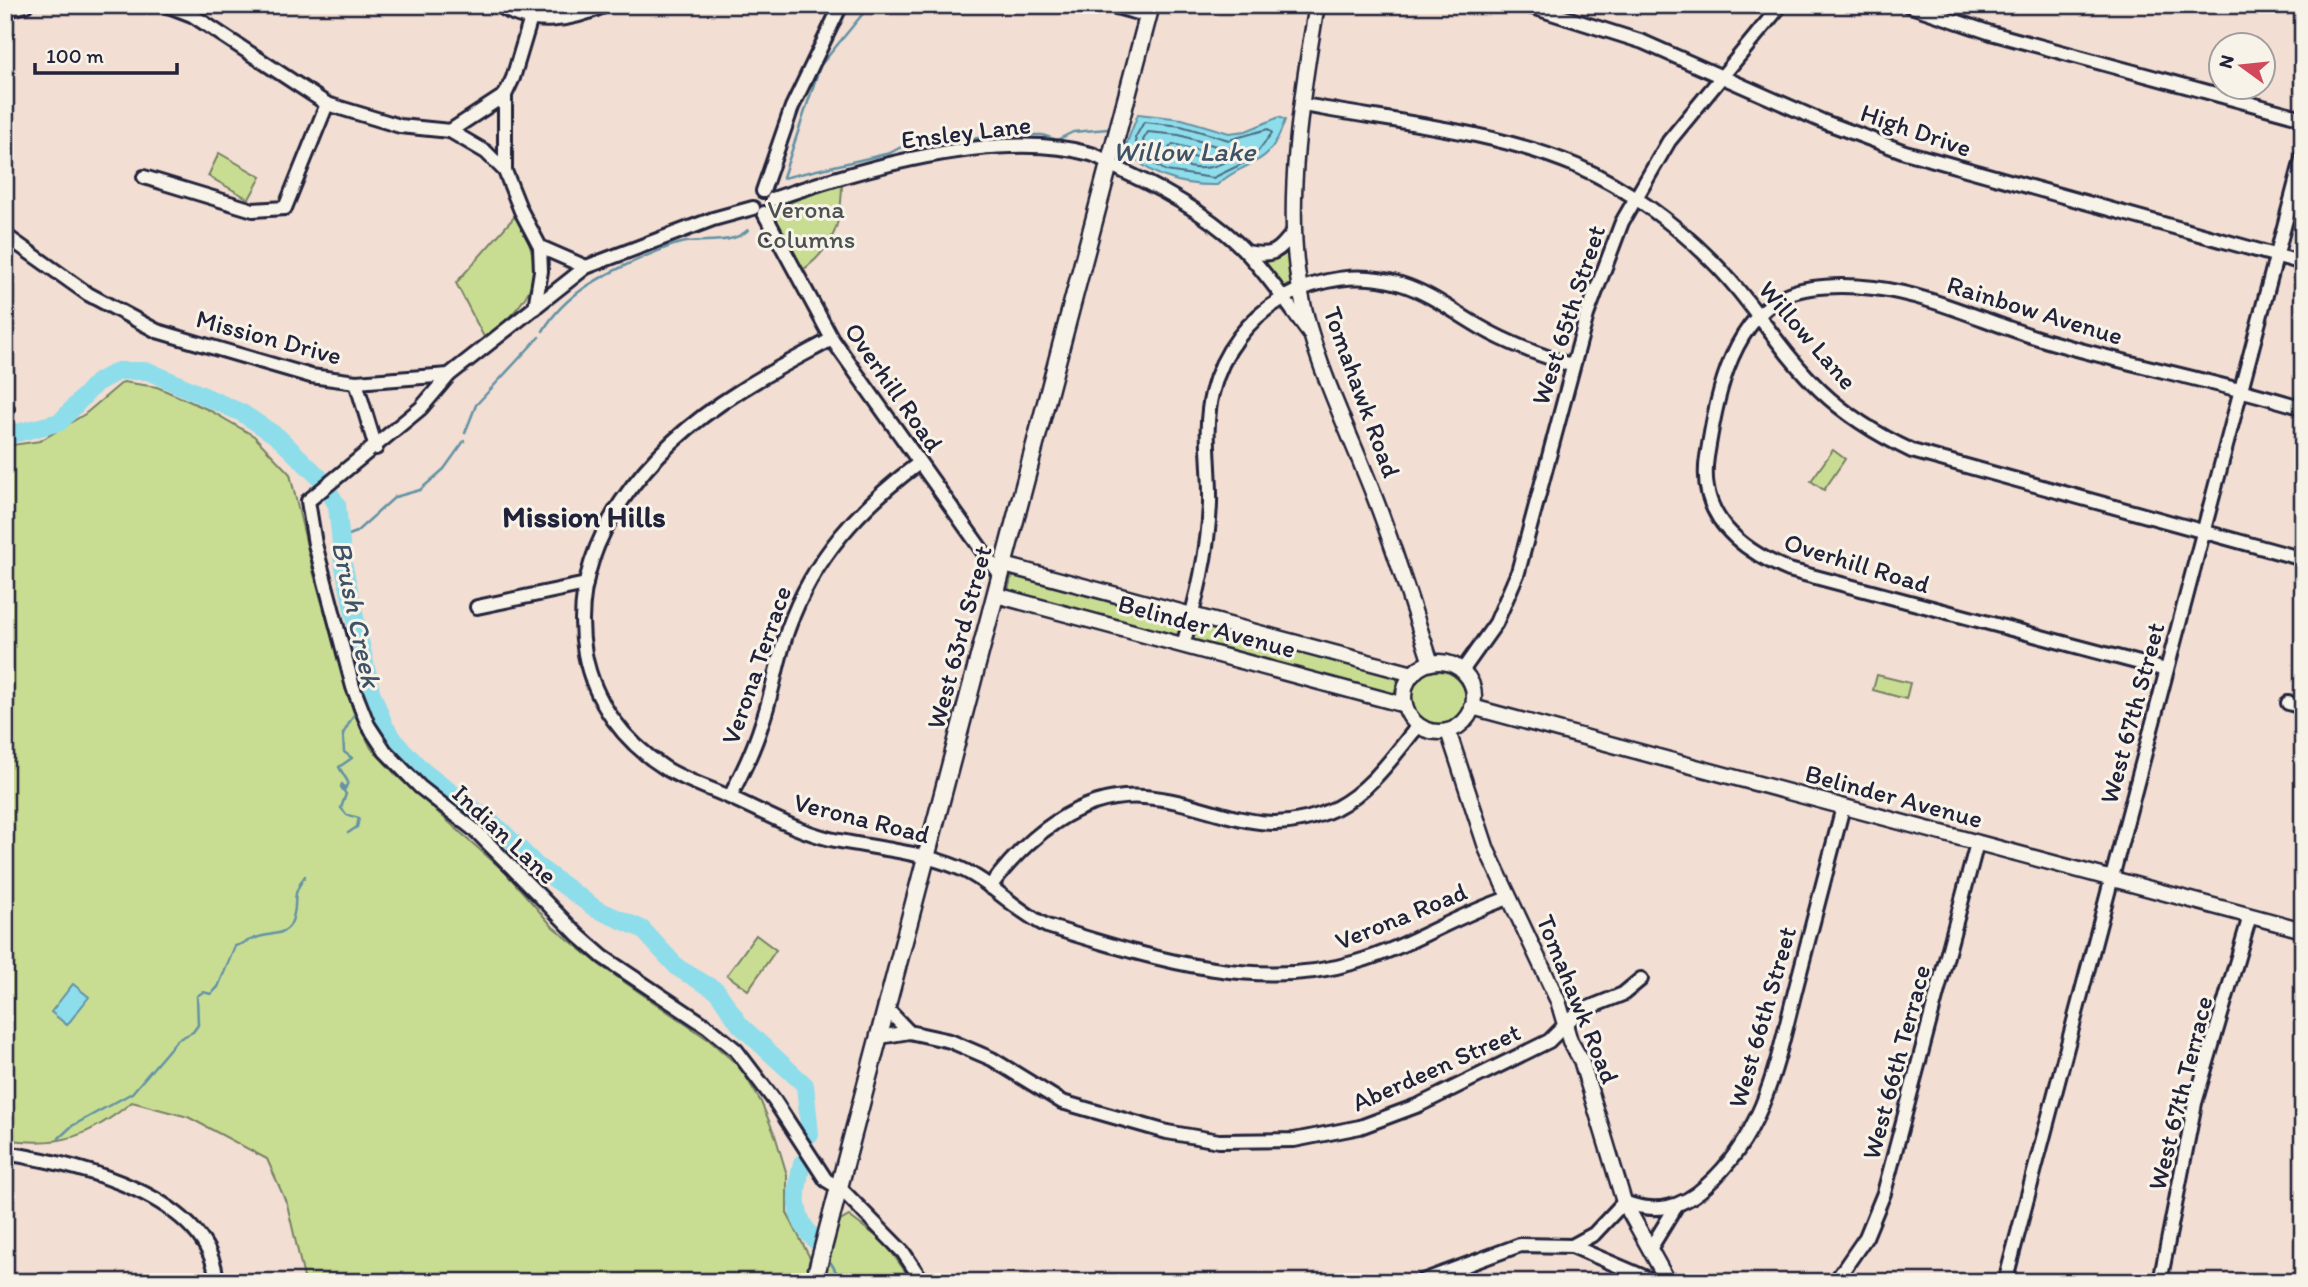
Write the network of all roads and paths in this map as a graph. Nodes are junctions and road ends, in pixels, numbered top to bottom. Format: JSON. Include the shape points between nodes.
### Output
{"nodes":[{"id":1,"x":26,"y":5,"type":"edge"},
{"id":2,"x":166,"y":5,"type":"edge"},
{"id":3,"x":499,"y":5,"type":"edge"},
{"id":4,"x":606,"y":5,"type":"edge"},
{"id":5,"x":841,"y":5,"type":"edge"},
{"id":6,"x":1109,"y":5,"type":"edge"},
{"id":7,"x":1317,"y":5,"type":"edge"},
{"id":8,"x":1526,"y":5,"type":"edge"},
{"id":9,"x":1781,"y":5,"type":"edge"},
{"id":10,"x":1908,"y":5,"type":"edge"},
{"id":11,"x":193,"y":10,"type":"edge"},
{"id":12,"x":1150,"y":10,"type":"edge"},
{"id":13,"x":5,"y":11,"type":"edge"},
{"id":14,"x":531,"y":18,"type":"junction"},
{"id":15,"x":1721,"y":77,"type":"junction"},
{"id":16,"x":505,"y":95,"type":"junction"},
{"id":17,"x":327,"y":104,"type":"junction"},
{"id":18,"x":1304,"y":105,"type":"junction"},
{"id":19,"x":2303,"y":118,"type":"edge"},
{"id":20,"x":450,"y":131,"type":"junction"},
{"id":21,"x":2303,"y":155,"type":"edge"},
{"id":22,"x":1110,"y":165,"type":"junction"},
{"id":23,"x":505,"y":171,"type":"junction"},
{"id":24,"x":144,"y":177,"type":"dead end"},
{"id":25,"x":768,"y":195,"type":"junction"},
{"id":26,"x":1635,"y":199,"type":"junction"},
{"id":27,"x":759,"y":211,"type":"junction"},
{"id":28,"x":1294,"y":231,"type":"junction"},
{"id":29,"x":5,"y":235,"type":"edge"},
{"id":30,"x":540,"y":247,"type":"junction"},
{"id":31,"x":1245,"y":252,"type":"junction"},
{"id":32,"x":2277,"y":257,"type":"junction"},
{"id":33,"x":2303,"y":263,"type":"edge"},
{"id":34,"x":586,"y":267,"type":"junction"},
{"id":35,"x":1299,"y":287,"type":"junction"},
{"id":36,"x":1283,"y":298,"type":"junction"},
{"id":37,"x":535,"y":308,"type":"junction"},
{"id":38,"x":1758,"y":314,"type":"junction"},
{"id":39,"x":1310,"y":334,"type":"junction"},
{"id":40,"x":832,"y":339,"type":"junction"},
{"id":41,"x":1573,"y":366,"type":"junction"},
{"id":42,"x":449,"y":375,"type":"junction"},
{"id":43,"x":356,"y":382,"type":"junction"},
{"id":44,"x":2240,"y":392,"type":"junction"},
{"id":45,"x":2303,"y":408,"type":"edge"},
{"id":46,"x":376,"y":448,"type":"junction"},
{"id":47,"x":919,"y":463,"type":"junction"},
{"id":48,"x":2203,"y":531,"type":"junction"},
{"id":49,"x":2303,"y":559,"type":"edge"},
{"id":50,"x":1002,"y":571,"type":"junction"},
{"id":51,"x":586,"y":584,"type":"junction"},
{"id":52,"x":996,"y":595,"type":"junction"},
{"id":53,"x":477,"y":607,"type":"dead end"},
{"id":54,"x":1192,"y":617,"type":"junction"},
{"id":55,"x":1184,"y":645,"type":"junction"},
{"id":56,"x":1431,"y":663,"type":"junction"},
{"id":57,"x":2166,"y":670,"type":"junction"},
{"id":58,"x":1462,"y":671,"type":"junction"},
{"id":59,"x":1413,"y":674,"type":"junction"},
{"id":60,"x":2288,"y":703,"type":"dead end"},
{"id":61,"x":1405,"y":705,"type":"junction"},
{"id":62,"x":1472,"y":707,"type":"junction"},
{"id":63,"x":2303,"y":707,"type":"edge"},
{"id":64,"x":1418,"y":726,"type":"junction"},
{"id":65,"x":1448,"y":731,"type":"junction"},
{"id":66,"x":730,"y":797,"type":"junction"},
{"id":67,"x":1843,"y":807,"type":"junction"},
{"id":68,"x":1977,"y":843,"type":"junction"},
{"id":69,"x":926,"y":858,"type":"junction"},
{"id":70,"x":2111,"y":879,"type":"junction"},
{"id":71,"x":990,"y":887,"type":"junction"},
{"id":72,"x":1509,"y":898,"type":"junction"},
{"id":73,"x":2250,"y":916,"type":"junction"},
{"id":74,"x":2303,"y":930,"type":"edge"},
{"id":75,"x":1641,"y":979,"type":"dead end"},
{"id":76,"x":887,"y":1009,"type":"junction"},
{"id":77,"x":1565,"y":1025,"type":"junction"},
{"id":78,"x":909,"y":1032,"type":"junction"},
{"id":79,"x":880,"y":1037,"type":"junction"},
{"id":80,"x":5,"y":1153,"type":"edge"},
{"id":81,"x":841,"y":1189,"type":"junction"},
{"id":82,"x":1624,"y":1202,"type":"junction"},
{"id":83,"x":1675,"y":1208,"type":"junction"},
{"id":84,"x":1572,"y":1246,"type":"junction"},
{"id":85,"x":1650,"y":1250,"type":"junction"},
{"id":86,"x":217,"y":1282,"type":"edge"},
{"id":87,"x":814,"y":1282,"type":"edge"},
{"id":88,"x":923,"y":1282,"type":"edge"},
{"id":89,"x":1420,"y":1282,"type":"edge"},
{"id":90,"x":1656,"y":1282,"type":"edge"},
{"id":91,"x":1668,"y":1282,"type":"edge"},
{"id":92,"x":1835,"y":1282,"type":"edge"},
{"id":93,"x":2005,"y":1282,"type":"edge"},
{"id":94,"x":2160,"y":1282,"type":"edge"}],
"edges":[{"from":1,"to":13,"type":"street"},
{"from":2,"to":11,"type":"street"},
{"from":3,"to":14,"type":"street"},
{"from":4,"to":14,"type":"street","via":[[562,19]]},
{"from":5,"to":25,"type":"street","via":[[792,107]]},
{"from":6,"to":12,"type":"street"},
{"from":7,"to":18,"type":"street","name":"Tomahawk Road"},
{"from":8,"to":15,"type":"street","name":"High Drive","via":[[1643,42]]},
{"from":9,"to":15,"type":"street","name":"West 65th Street"},
{"from":10,"to":19,"type":"street","via":[[1992,33]]},
{"from":11,"to":17,"type":"street"},
{"from":12,"to":22,"type":"main road","name":"West 63rd Street"},
{"from":14,"to":16,"type":"street"},
{"from":15,"to":26,"type":"street","name":"West 65th Street","via":[[1670,141]]},
{"from":15,"to":32,"type":"street","name":"High Drive","via":[[1905,152]]},
{"from":16,"to":20,"type":"street"},
{"from":16,"to":23,"type":"street"},
{"from":17,"to":20,"type":"street","via":[[400,126]]},
{"from":17,"to":24,"type":"street","via":[[285,208],[253,210]]},
{"from":18,"to":26,"type":"street","name":"Willow Lane","via":[[1471,135],[1536,152],[1579,167]]},
{"from":18,"to":28,"type":"street","name":"Tomahawk Road"},
{"from":20,"to":23,"type":"street","via":[[486,152]]},
{"from":21,"to":32,"type":"street","name":"West 67th Street"},
{"from":22,"to":25,"type":"street","name":"Ensley Lane","via":[[1090,153],[1048,146],[982,150],[889,164]]},
{"from":22,"to":31,"type":"street","name":"Ensley Lane","via":[[1204,218]]},
{"from":22,"to":50,"type":"main road","name":"West 63rd Street"},
{"from":23,"to":30,"type":"street"},
{"from":25,"to":27,"type":"street"},
{"from":26,"to":38,"type":"street","name":"Willow Lane","via":[[1713,262]]},
{"from":26,"to":41,"type":"street","name":"West 65th Street","via":[[1603,265]]},
{"from":27,"to":34,"type":"street","via":[[688,228]]},
{"from":27,"to":40,"type":"street","name":"Overhill Road"},
{"from":28,"to":31,"type":"street","via":[[1280,250],[1264,255]]},
{"from":28,"to":35,"type":"street","name":"Tomahawk Road"},
{"from":29,"to":43,"type":"street","name":"Mission Drive","via":[[88,294],[157,331],[310,376]]},
{"from":30,"to":34,"type":"street"},
{"from":30,"to":37,"type":"street"},
{"from":31,"to":36,"type":"street","name":"Ensley Lane"},
{"from":32,"to":33,"type":"street","name":"High Drive"},
{"from":32,"to":44,"type":"street","name":"West 67th Street"},
{"from":34,"to":37,"type":"street"},
{"from":35,"to":36,"type":"street"},
{"from":35,"to":39,"type":"street","name":"Tomahawk Road"},
{"from":35,"to":41,"type":"street","via":[[1363,277],[1402,284],[1503,339]]},
{"from":36,"to":39,"type":"street","name":"Ensley Lane"},
{"from":36,"to":54,"type":"street","via":[[1256,317],[1233,344],[1212,391],[1209,521]]},
{"from":37,"to":42,"type":"street"},
{"from":38,"to":44,"type":"street","name":"Rainbow Avenue","via":[[1782,296],[1831,285],[1875,289]]},
{"from":38,"to":48,"type":"street","name":"Willow Lane","via":[[1818,389],[1885,438],[1927,457]]},
{"from":38,"to":57,"type":"street","name":"Overhill Road","via":[[1740,339],[1727,372],[1706,465],[1710,503],[1737,541],[1789,570]]},
{"from":39,"to":56,"type":"street","name":"Tomahawk Road","via":[[1386,527]]},
{"from":40,"to":47,"type":"street","name":"Overhill Road"},
{"from":40,"to":51,"type":"street","name":"Verona Road","via":[[739,392],[665,451],[606,526]]},
{"from":41,"to":58,"type":"street","name":"West 65th Street","via":[[1514,584],[1496,623]]},
{"from":42,"to":43,"type":"street","name":"Mission Drive"},
{"from":42,"to":46,"type":"street","name":"Indian Lane","via":[[421,408]]},
{"from":43,"to":46,"type":"street"},
{"from":44,"to":45,"type":"street","name":"Rainbow Avenue"},
{"from":44,"to":48,"type":"street","name":"West 67th Street"},
{"from":46,"to":81,"type":"street","name":"Indian Lane","via":[[308,501],[354,687],[369,725],[398,766],[477,832],[579,936],[736,1050],[826,1180]]},
{"from":47,"to":50,"type":"street","name":"Overhill Road"},
{"from":47,"to":66,"type":"street","name":"Verona Terrace","via":[[852,521],[811,578],[788,630],[762,723]]},
{"from":48,"to":49,"type":"street","name":"Willow Lane"},
{"from":48,"to":57,"type":"street","name":"West 67th Street"},
{"from":50,"to":52,"type":"main road","name":"West 63rd Street"},
{"from":50,"to":54,"type":"street"},
{"from":51,"to":53,"type":"street"},
{"from":51,"to":66,"type":"street","name":"Verona Road","via":[[582,638],[586,661],[615,723],[631,742],[667,769]]},
{"from":52,"to":55,"type":"street","name":"Belinder Avenue"},
{"from":52,"to":69,"type":"main road","name":"West 63rd Street"},
{"from":54,"to":55,"type":"street"},
{"from":54,"to":59,"type":"street"},
{"from":55,"to":61,"type":"street","name":"Belinder Avenue"},
{"from":56,"to":58,"type":"street"},
{"from":56,"to":59,"type":"street"},
{"from":57,"to":70,"type":"street","name":"West 67th Street"},
{"from":58,"to":62,"type":"street","via":[[1472,687]]},
{"from":59,"to":61,"type":"street","via":[[1407,683]]},
{"from":60,"to":63,"type":"street"},
{"from":61,"to":64,"type":"street"},
{"from":62,"to":65,"type":"street","via":[[1459,726]]},
{"from":62,"to":67,"type":"street","name":"Belinder Avenue"},
{"from":64,"to":65,"type":"street"},
{"from":64,"to":71,"type":"street","via":[[1360,792],[1312,818],[1252,822],[1145,797],[1104,799],[1082,806],[1049,827],[1009,862]]},
{"from":65,"to":72,"type":"street","name":"Tomahawk Road","via":[[1474,816]]},
{"from":66,"to":69,"type":"street","name":"Verona Road","via":[[816,835]]},
{"from":67,"to":68,"type":"street","name":"Belinder Avenue"},
{"from":67,"to":83,"type":"street","name":"West 66th Street","via":[[1763,1107],[1727,1167]]},
{"from":68,"to":70,"type":"street","name":"Belinder Avenue"},
{"from":68,"to":92,"type":"street","name":"West 66th Terrace","via":[[1884,1193],[1866,1237]]},
{"from":69,"to":71,"type":"street","name":"Verona Road","via":[[958,868]]},
{"from":69,"to":76,"type":"main road","name":"West 63rd Street"},
{"from":70,"to":73,"type":"street","name":"Belinder Avenue"},
{"from":70,"to":93,"type":"street","name":"West 67th Street"},
{"from":71,"to":72,"type":"street","name":"Verona Road","via":[[1031,918],[1071,933],[1215,970],[1273,975],[1305,974],[1358,962]]},
{"from":72,"to":77,"type":"street","name":"Tomahawk Road"},
{"from":73,"to":74,"type":"street","name":"Belinder Avenue"},
{"from":73,"to":94,"type":"street","name":"West 67th Terrace","via":[[2195,1103]]},
{"from":75,"to":77,"type":"street","name":"Aberdeen Street","via":[[1623,994],[1578,1012]]},
{"from":76,"to":78,"type":"street"},
{"from":76,"to":79,"type":"main road","name":"West 63rd Street"},
{"from":77,"to":78,"type":"street","name":"Aberdeen Street","via":[[1549,1041],[1391,1117],[1335,1133],[1259,1142],[1188,1137],[1082,1110],[975,1050]]},
{"from":77,"to":82,"type":"street","name":"Tomahawk Road","via":[[1581,1060]]},
{"from":78,"to":79,"type":"street","name":"Aberdeen Street"},
{"from":79,"to":81,"type":"main road","name":"West 63rd Street"},
{"from":80,"to":86,"type":"street","via":[[88,1172],[174,1211],[204,1240]]},
{"from":81,"to":87,"type":"main road","name":"West 63rd Street"},
{"from":81,"to":88,"type":"street","name":"Indian Lane","via":[[903,1252]]},
{"from":82,"to":83,"type":"street","via":[[1638,1208]]},
{"from":82,"to":84,"type":"street","via":[[1594,1234]]},
{"from":82,"to":85,"type":"street","name":"Tomahawk Road"},
{"from":83,"to":85,"type":"street","name":"West 66th Street"},
{"from":84,"to":89,"type":"street","via":[[1520,1245]]},
{"from":84,"to":90,"type":"street"},
{"from":85,"to":91,"type":"street","name":"Tomahawk Road"}]}
